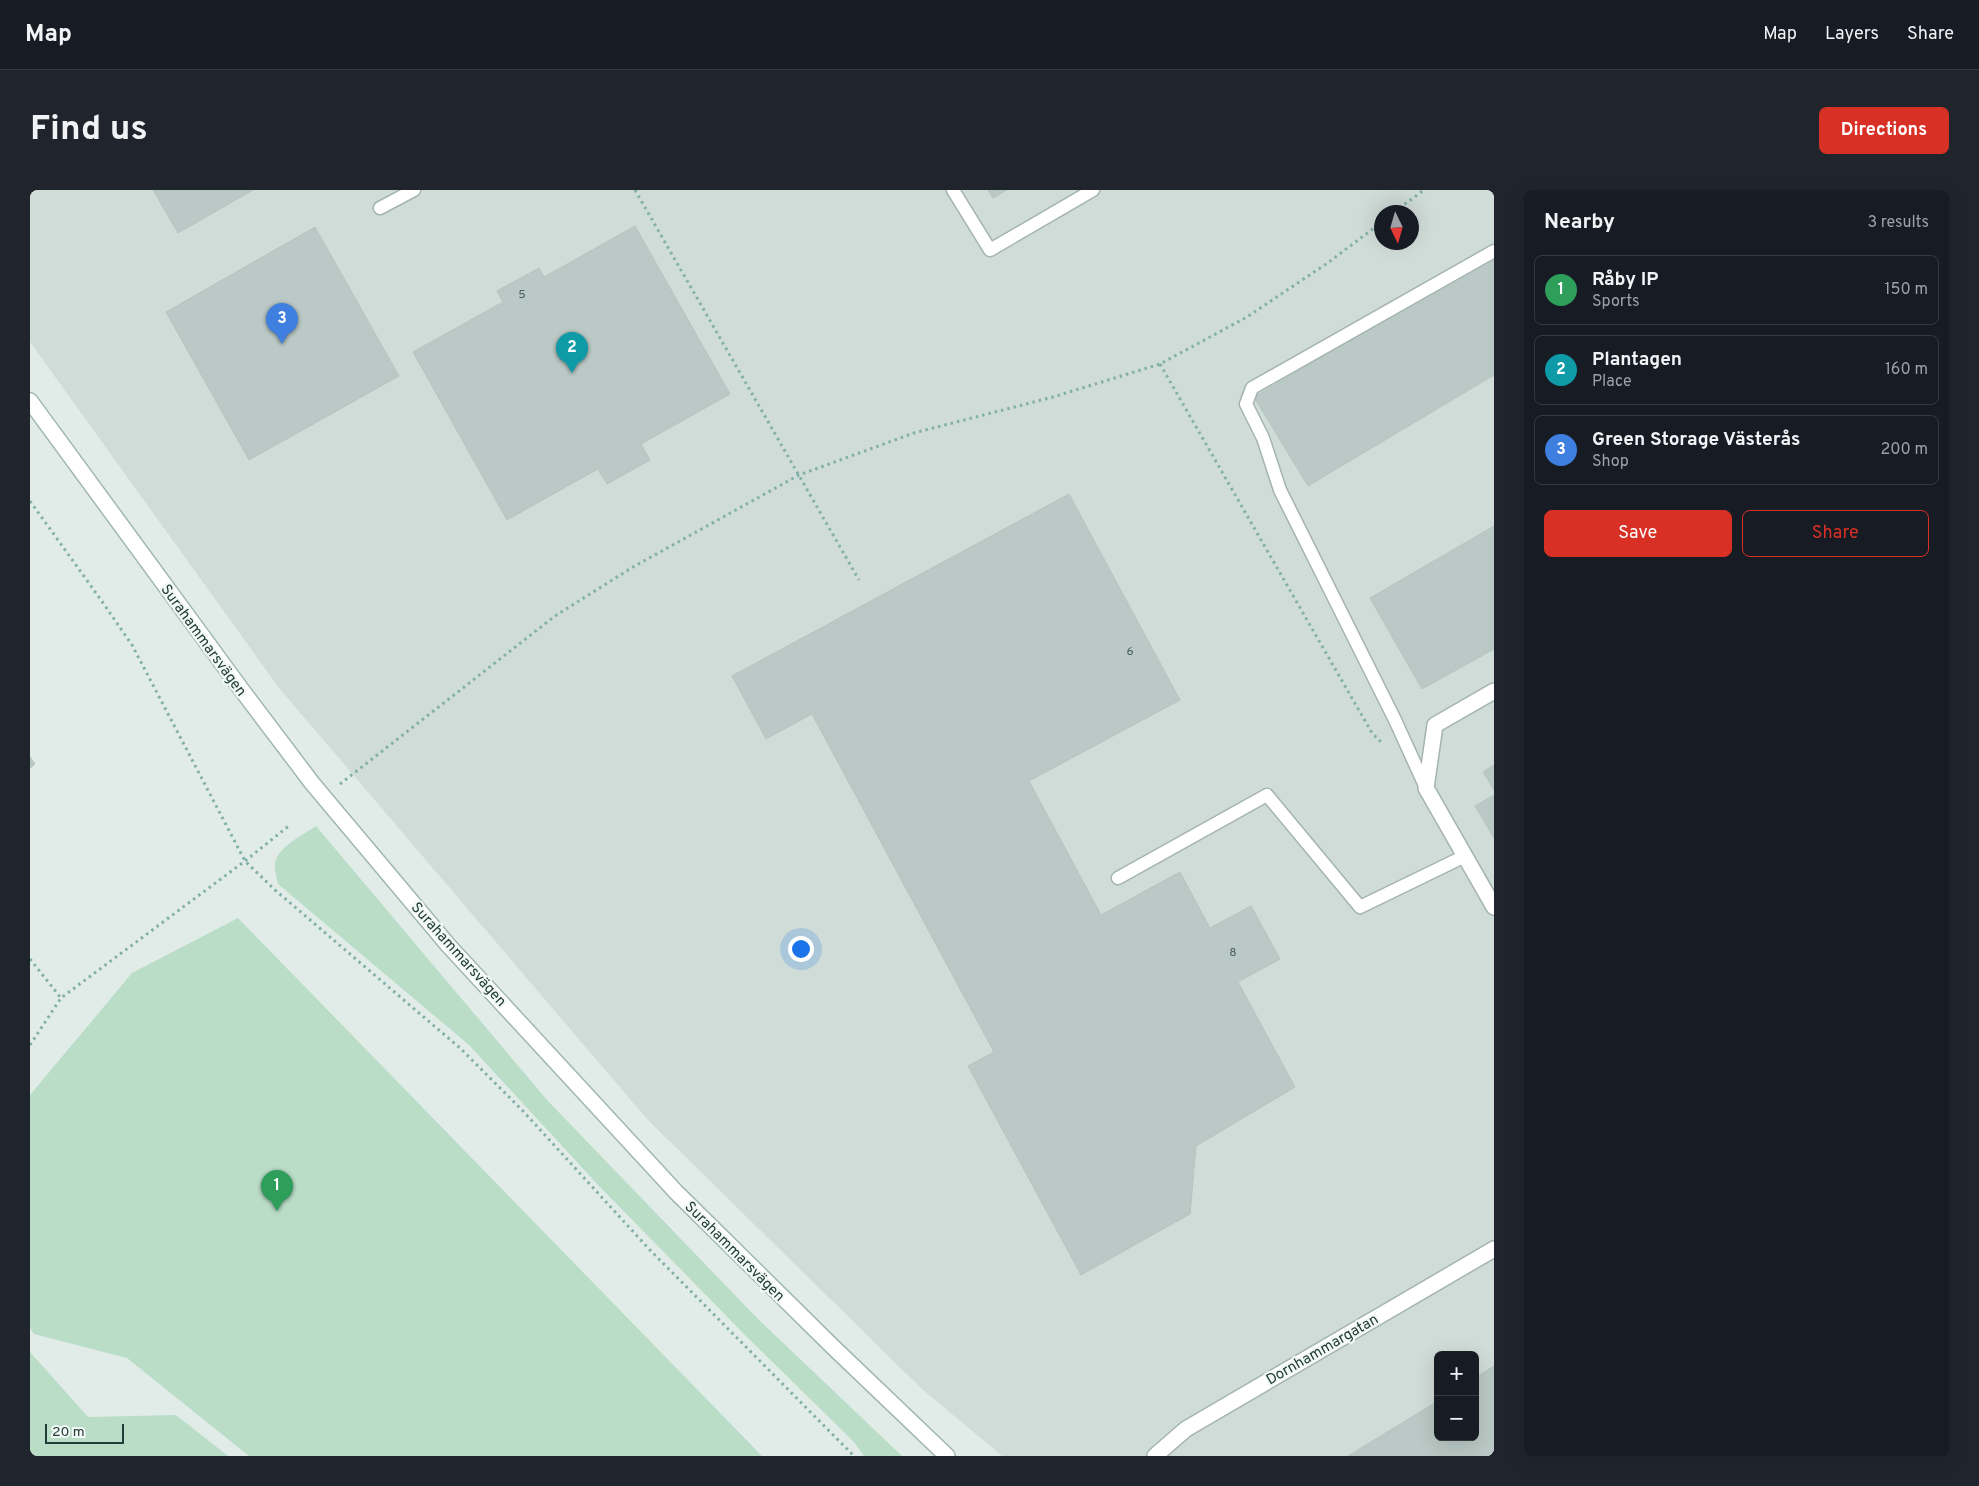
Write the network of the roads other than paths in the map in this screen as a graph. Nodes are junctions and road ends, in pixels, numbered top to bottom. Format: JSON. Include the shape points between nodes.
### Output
{"nodes":[{"id":1,"x":414,"y":190,"type":"edge"},
{"id":2,"x":953,"y":190,"type":"edge"},
{"id":3,"x":1093,"y":190,"type":"edge"},
{"id":4,"x":380,"y":208,"type":"dead end"},
{"id":5,"x":1494,"y":251,"type":"edge"},
{"id":6,"x":30,"y":401,"type":"edge"},
{"id":7,"x":1494,"y":691,"type":"edge"},
{"id":8,"x":1426,"y":788,"type":"junction"},
{"id":9,"x":1465,"y":856,"type":"junction"},
{"id":10,"x":1118,"y":878,"type":"dead end"},
{"id":11,"x":1494,"y":907,"type":"edge"},
{"id":12,"x":1494,"y":1249,"type":"edge"},
{"id":13,"x":947,"y":1456,"type":"edge"},
{"id":14,"x":1155,"y":1456,"type":"edge"}],
"edges":[{"from":1,"to":4,"type":"lane"},
{"from":2,"to":3,"type":"lane","via":[[990,250]]},
{"from":5,"to":8,"type":"lane","via":[[1252,388],[1246,404],[1263,438],[1280,490]]},
{"from":6,"to":13,"type":"main road","name":"Surahammarsvägen","via":[[306,775],[448,945],[676,1192],[832,1348]]},
{"from":7,"to":8,"type":"main road","via":[[1435,725]]},
{"from":8,"to":9,"type":"main road"},
{"from":9,"to":10,"type":"lane","via":[[1360,907],[1268,795]]},
{"from":9,"to":11,"type":"main road"},
{"from":12,"to":14,"type":"main road","name":"Dornhammargatan","via":[[1186,1429]]}]}
